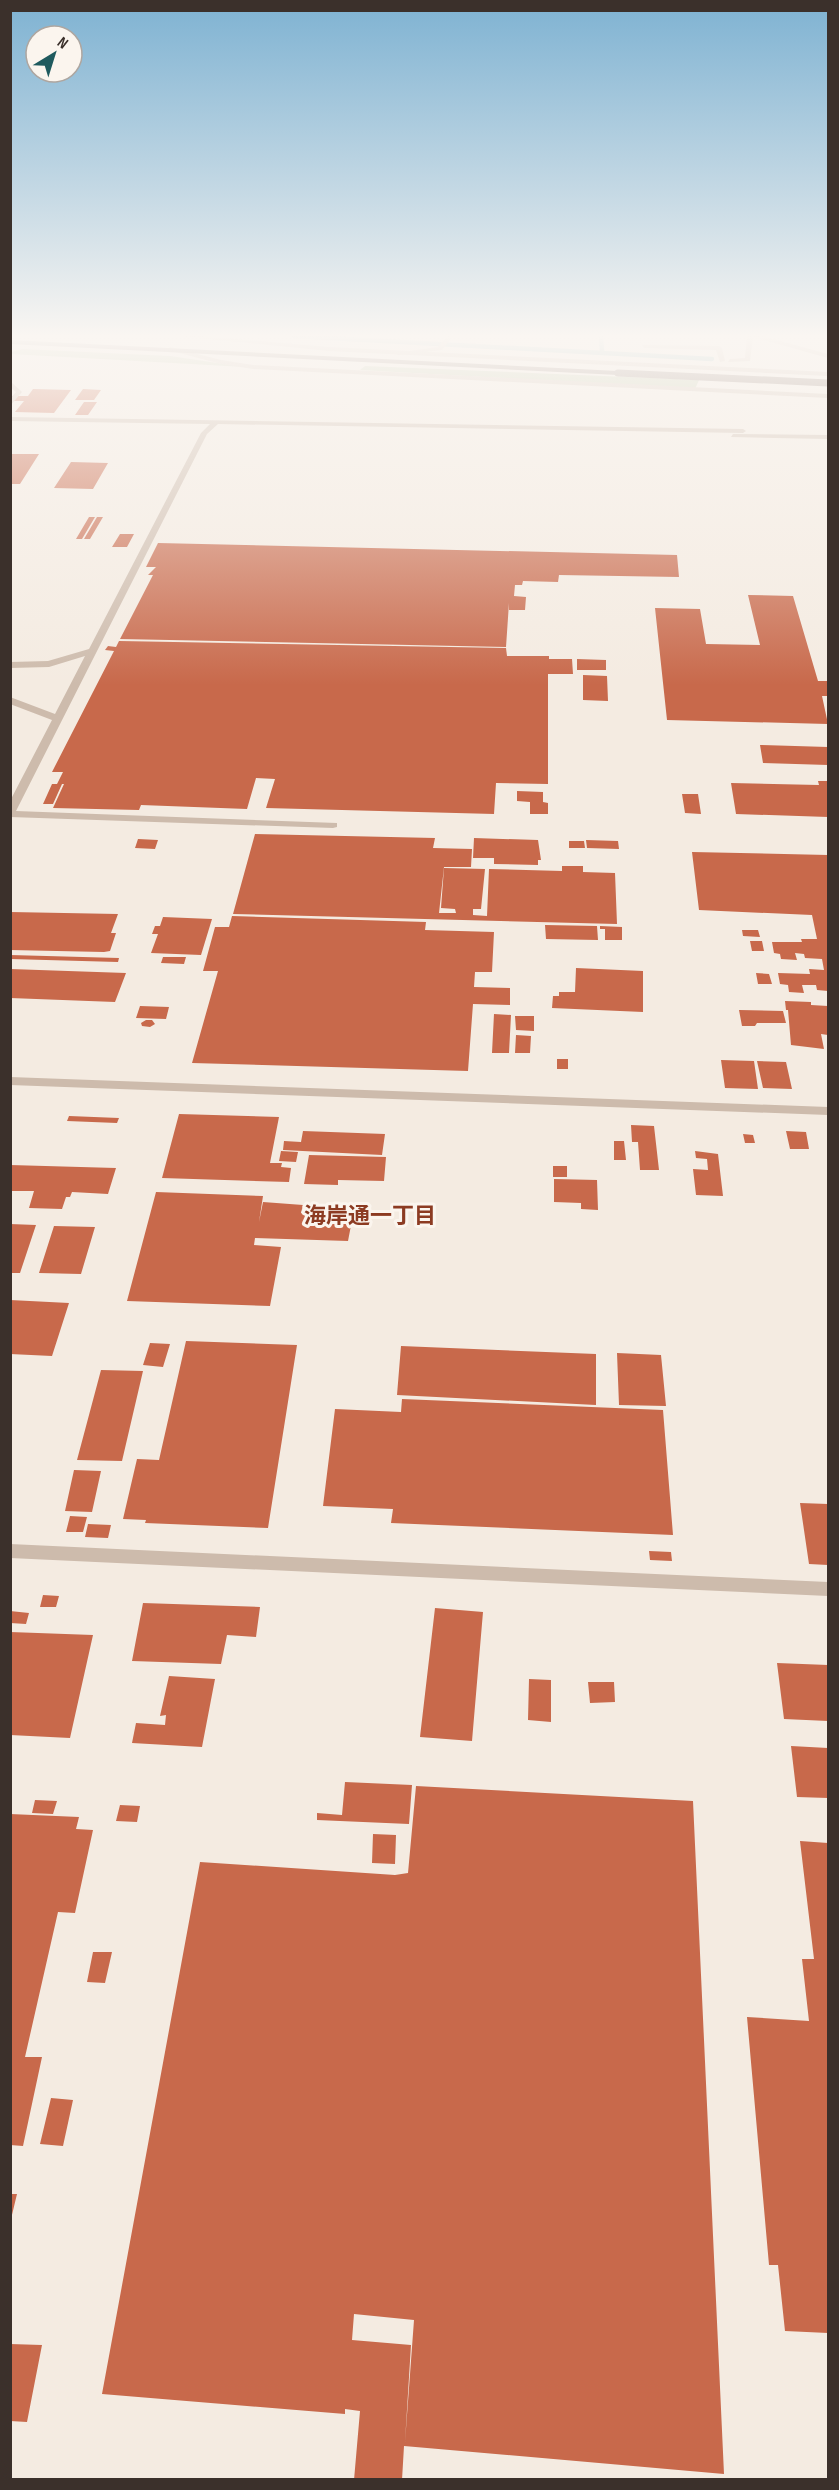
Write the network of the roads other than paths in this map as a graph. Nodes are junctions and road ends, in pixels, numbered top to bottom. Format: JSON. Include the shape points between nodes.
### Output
{"nodes":[{"id":1,"x":194,"y":452,"type":"edge"},
{"id":2,"x":93,"y":651,"type":"junction"},
{"id":3,"x":10,"y":665,"type":"edge"},
{"id":4,"x":10,"y":700,"type":"edge"},
{"id":5,"x":59,"y":719,"type":"junction"},
{"id":6,"x":10,"y":813,"type":"edge"},
{"id":7,"x":333,"y":825,"type":"dead end"},
{"id":8,"x":10,"y":1081,"type":"edge"},
{"id":9,"x":828,"y":1111,"type":"edge"},
{"id":10,"x":10,"y":1551,"type":"edge"},
{"id":11,"x":828,"y":1589,"type":"edge"}],
"edges":[{"from":1,"to":2,"type":"street"},
{"from":2,"to":3,"type":"street","via":[[49,664]]},
{"from":2,"to":5,"type":"street"},
{"from":4,"to":5,"type":"street"},
{"from":5,"to":6,"type":"street"},
{"from":6,"to":7,"type":"street"},
{"from":8,"to":9,"type":"street"},
{"from":10,"to":11,"type":"street"}]}
